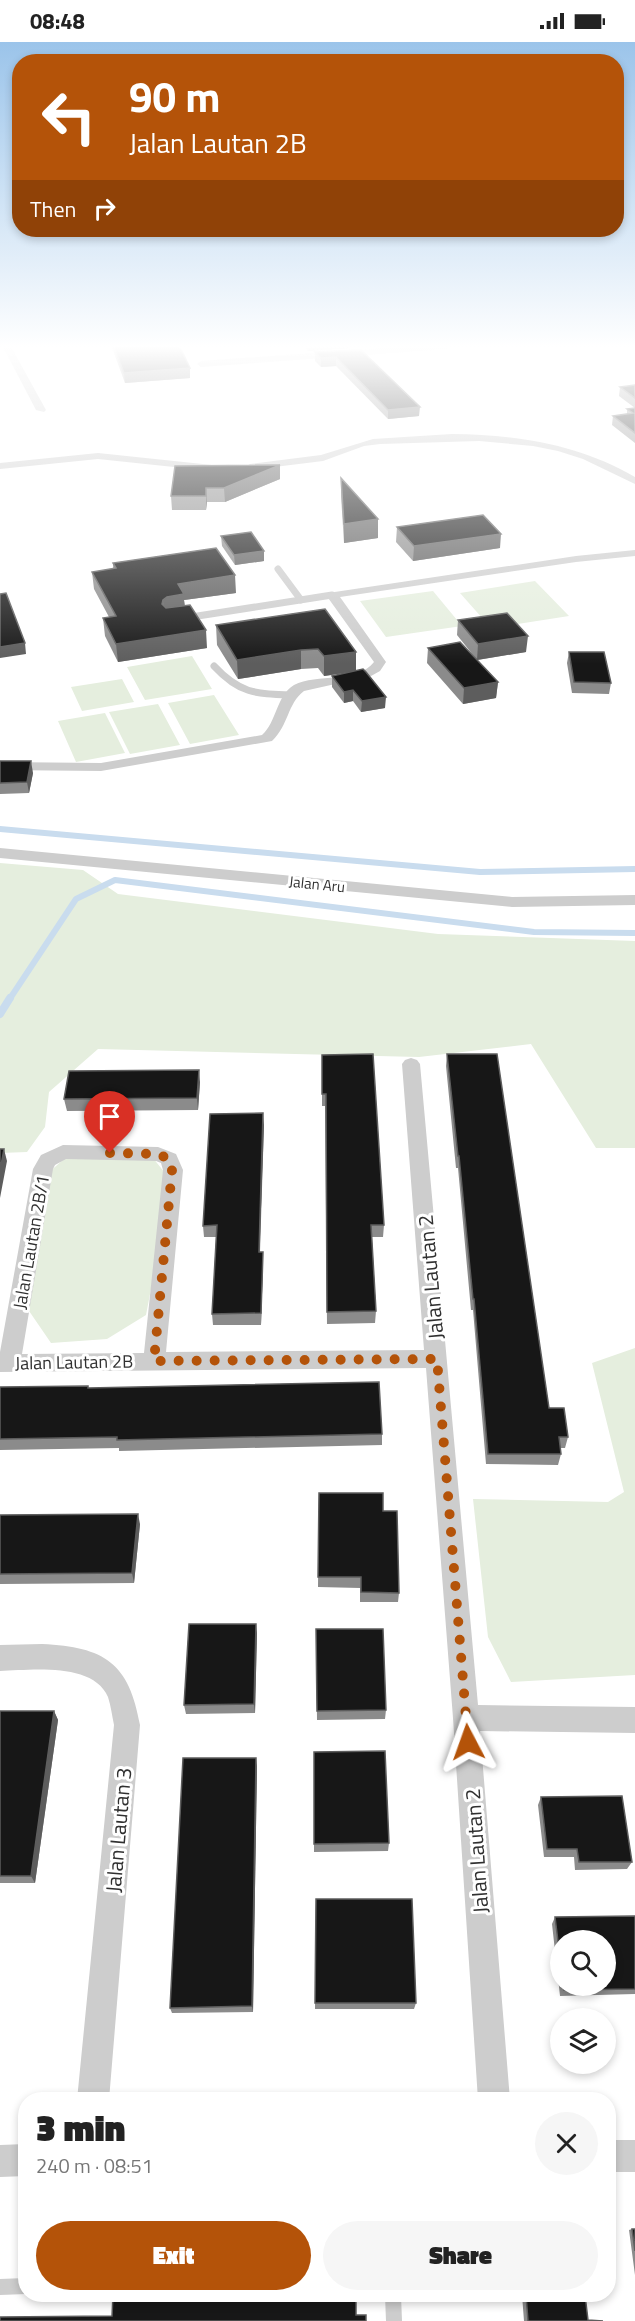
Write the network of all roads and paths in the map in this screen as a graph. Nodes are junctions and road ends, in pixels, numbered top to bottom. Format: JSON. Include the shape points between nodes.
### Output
{"nodes":[{"id":1,"x":341,"y":451,"type":"edge"},
{"id":2,"x":568,"y":451,"type":"edge"},
{"id":3,"x":0,"y":466,"type":"edge"},
{"id":4,"x":222,"y":468,"type":"edge"},
{"id":5,"x":243,"y":468,"type":"edge"},
{"id":6,"x":635,"y":482,"type":"edge"},
{"id":7,"x":635,"y":553,"type":"edge"},
{"id":8,"x":278,"y":569,"type":"dead end"},
{"id":9,"x":333,"y":595,"type":"junction"},
{"id":10,"x":301,"y":600,"type":"junction"},
{"id":11,"x":180,"y":618,"type":"edge"},
{"id":12,"x":214,"y":666,"type":"dead end"},
{"id":13,"x":290,"y":694,"type":"junction"},
{"id":14,"x":0,"y":766,"type":"edge"},
{"id":15,"x":0,"y":852,"type":"edge"},
{"id":16,"x":635,"y":900,"type":"edge"},
{"id":17,"x":411,"y":1064,"type":"dead end"},
{"id":18,"x":437,"y":1359,"type":"junction"},
{"id":19,"x":154,"y":1361,"type":"junction"},
{"id":20,"x":4,"y":1363,"type":"edge"},
{"id":21,"x":0,"y":1658,"type":"edge"},
{"id":22,"x":466,"y":1718,"type":"junction"},
{"id":23,"x":635,"y":1720,"type":"edge"},
{"id":24,"x":94,"y":2092,"type":"edge"},
{"id":25,"x":493,"y":2092,"type":"edge"},
{"id":26,"x":616,"y":2156,"type":"edge"},
{"id":27,"x":635,"y":2156,"type":"edge"},
{"id":28,"x":18,"y":2160,"type":"edge"},
{"id":29,"x":0,"y":2161,"type":"edge"},
{"id":30,"x":18,"y":2286,"type":"edge"},
{"id":31,"x":0,"y":2287,"type":"edge"},
{"id":32,"x":393,"y":2302,"type":"edge"},
{"id":33,"x":394,"y":2321,"type":"edge"}],
"edges":[{"from":1,"to":5,"type":"street","via":[[324,458]]},
{"from":2,"to":6,"type":"street"},
{"from":3,"to":4,"type":"street","via":[[111,456]]},
{"from":7,"to":9,"type":"street"},
{"from":8,"to":10,"type":"lane"},
{"from":9,"to":10,"type":"lane"},
{"from":9,"to":13,"type":"street","via":[[380,662],[378,667],[368,674],[304,685]]},
{"from":10,"to":11,"type":"lane"},
{"from":12,"to":13,"type":"lane","via":[[238,689]]},
{"from":13,"to":14,"type":"street","via":[[276,730],[267,738],[251,742],[101,767]]},
{"from":15,"to":16,"type":"street","name":"Jalan Aru","via":[[512,903]]},
{"from":17,"to":18,"type":"street","name":"Jalan Lautan 2"},
{"from":18,"to":19,"type":"street","name":"Jalan Lautan 2B"},
{"from":18,"to":22,"type":"street","name":"Jalan Lautan 2"},
{"from":19,"to":20,"type":"street","name":"Jalan Lautan 2B"},
{"from":19,"to":20,"type":"street","name":"Jalan Lautan 2B/1","via":[[172,1170],[169,1159],[158,1154],[63,1152],[48,1160],[43,1169]]},
{"from":21,"to":24,"type":"street","name":"Jalan Lautan 3","via":[[53,1658],[92,1665],[110,1678],[123,1700],[127,1725]]},
{"from":22,"to":23,"type":"street"},
{"from":22,"to":25,"type":"street","name":"Jalan Lautan 2"},
{"from":26,"to":27,"type":"street"},
{"from":28,"to":29,"type":"street"},
{"from":30,"to":31,"type":"lane"},
{"from":32,"to":33,"type":"lane"}]}
